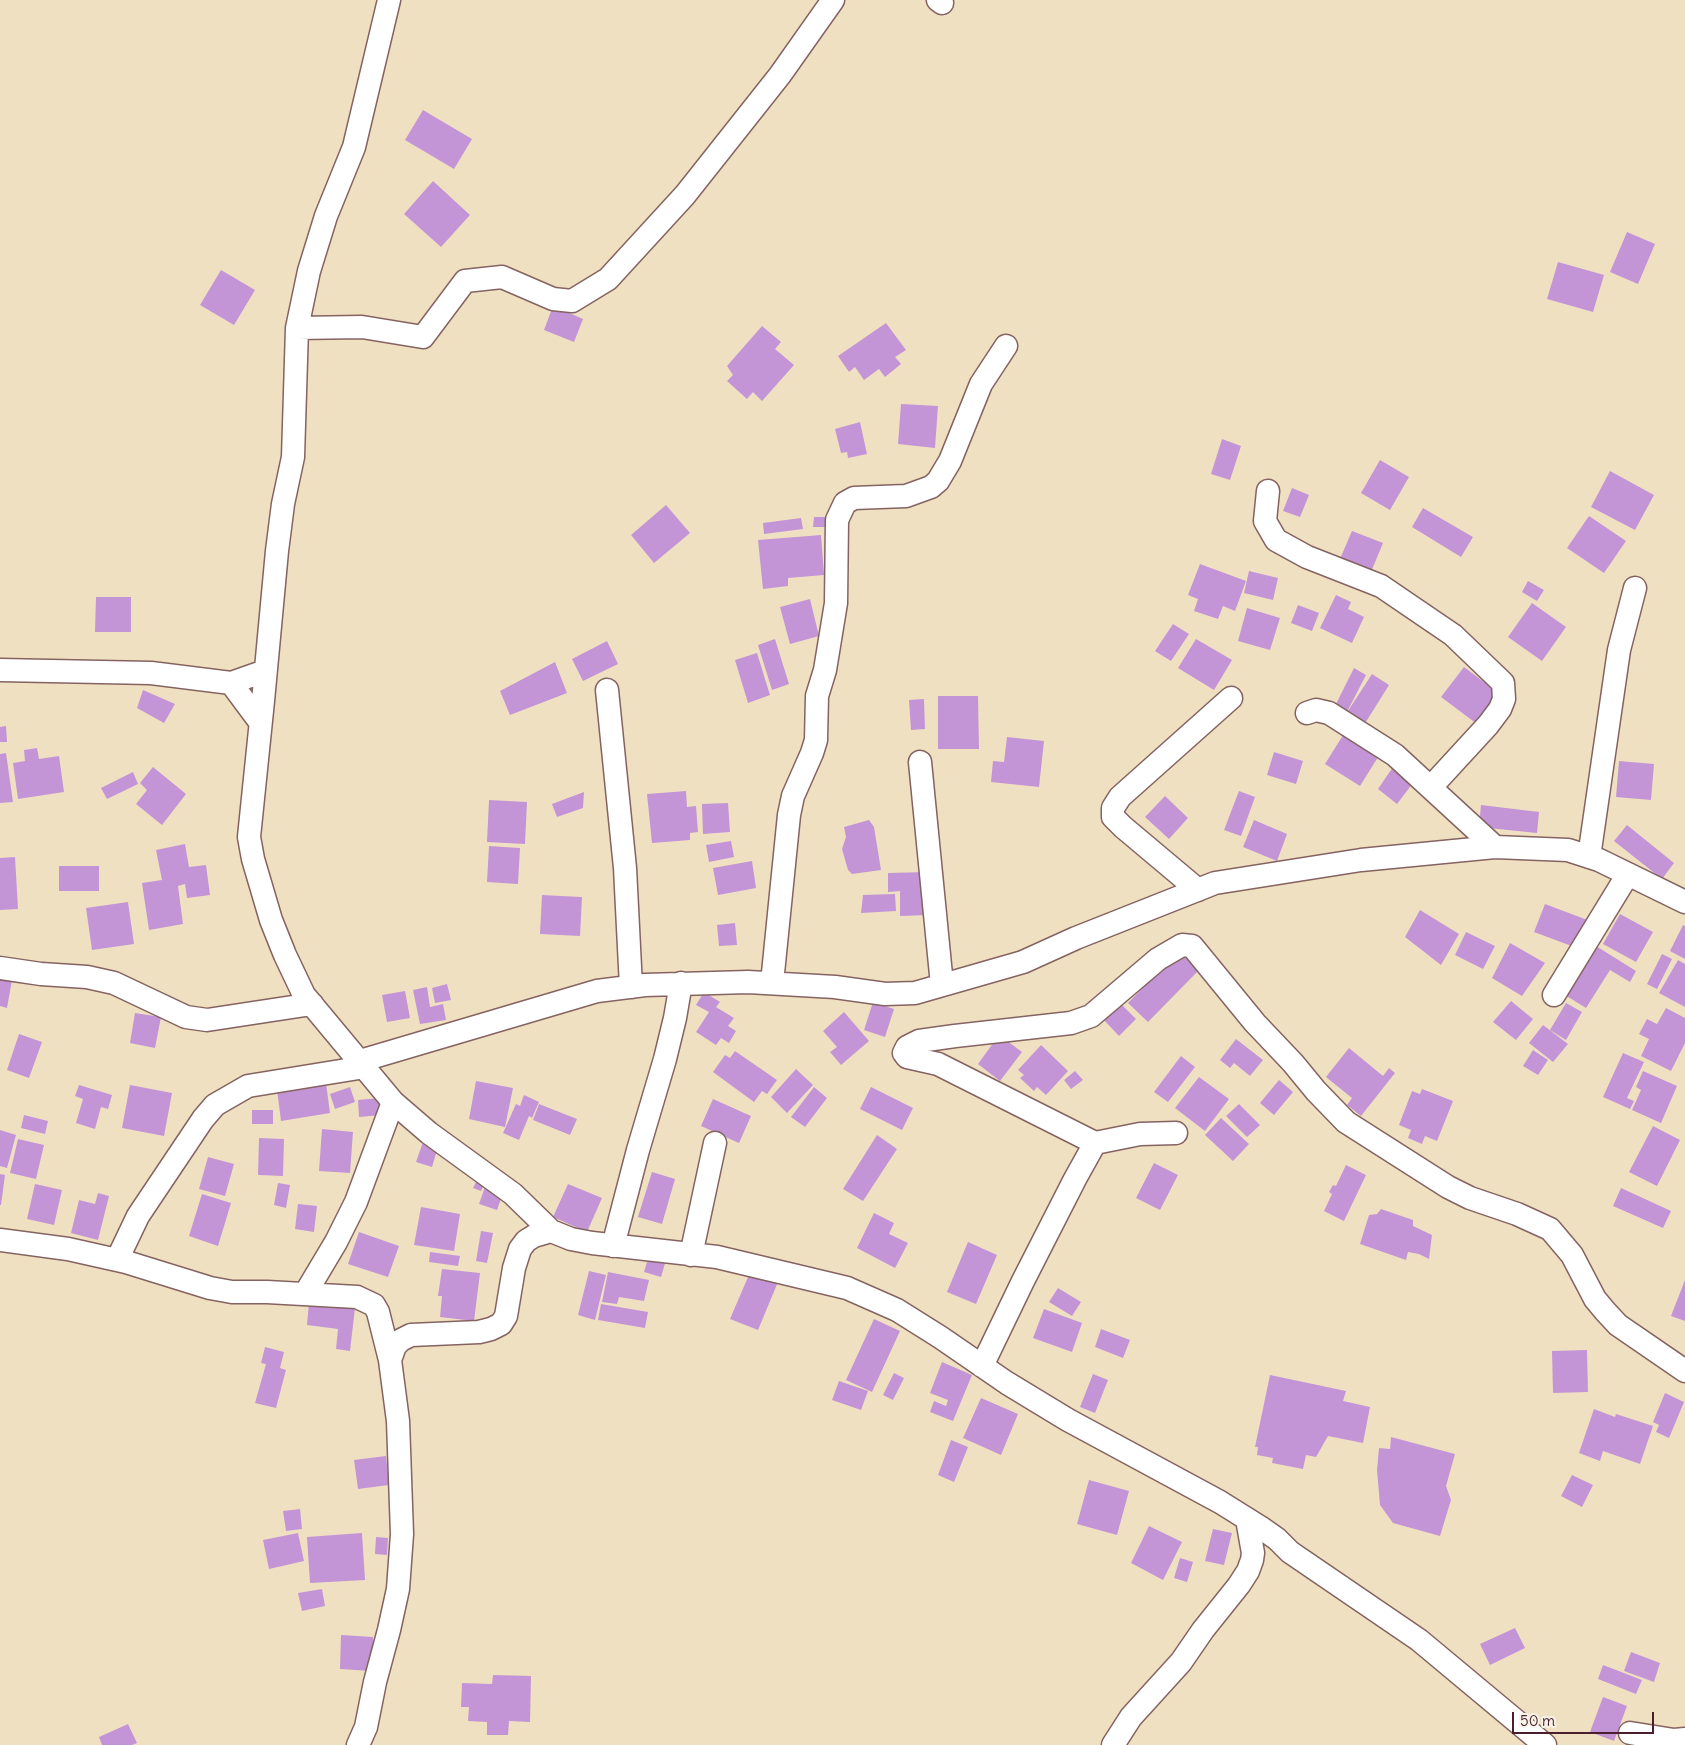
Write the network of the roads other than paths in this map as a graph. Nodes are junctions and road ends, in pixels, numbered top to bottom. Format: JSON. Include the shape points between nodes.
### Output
{"nodes":[{"id":1,"x":389,"y":0,"type":"edge"},
{"id":2,"x":833,"y":0,"type":"edge"},
{"id":3,"x":297,"y":328,"type":"junction"},
{"id":4,"x":1006,"y":346,"type":"dead end"},
{"id":5,"x":1268,"y":491,"type":"dead end"},
{"id":6,"x":1635,"y":588,"type":"dead end"},
{"id":7,"x":0,"y":670,"type":"edge"},
{"id":8,"x":265,"y":671,"type":"junction"},
{"id":9,"x":231,"y":683,"type":"junction"},
{"id":10,"x":607,"y":690,"type":"dead end"},
{"id":11,"x":1231,"y":698,"type":"dead end"},
{"id":12,"x":1307,"y":713,"type":"dead end"},
{"id":13,"x":260,"y":722,"type":"junction"},
{"id":14,"x":920,"y":762,"type":"dead end"},
{"id":15,"x":1431,"y":787,"type":"junction"},
{"id":16,"x":1495,"y":847,"type":"junction"},
{"id":17,"x":1589,"y":856,"type":"junction"},
{"id":18,"x":1628,"y":874,"type":"junction"},
{"id":19,"x":1198,"y":890,"type":"junction"},
{"id":20,"x":1685,"y":902,"type":"edge"},
{"id":21,"x":0,"y":968,"type":"edge"},
{"id":22,"x":681,"y":983,"type":"junction"},
{"id":23,"x":772,"y":983,"type":"junction"},
{"id":24,"x":942,"y":985,"type":"junction"},
{"id":25,"x":631,"y":987,"type":"junction"},
{"id":26,"x":1554,"y":995,"type":"dead end"},
{"id":27,"x":312,"y":1004,"type":"junction"},
{"id":28,"x":363,"y":1064,"type":"junction"},
{"id":29,"x":393,"y":1102,"type":"junction"},
{"id":30,"x":1176,"y":1133,"type":"dead end"},
{"id":31,"x":715,"y":1143,"type":"dead end"},
{"id":32,"x":1095,"y":1143,"type":"junction"},
{"id":33,"x":551,"y":1231,"type":"junction"},
{"id":34,"x":0,"y":1240,"type":"edge"},
{"id":35,"x":613,"y":1246,"type":"junction"},
{"id":36,"x":690,"y":1255,"type":"junction"},
{"id":37,"x":117,"y":1260,"type":"junction"},
{"id":38,"x":305,"y":1294,"type":"junction"},
{"id":39,"x":390,"y":1360,"type":"junction"},
{"id":40,"x":982,"y":1366,"type":"junction"},
{"id":41,"x":1685,"y":1371,"type":"edge"},
{"id":42,"x":1247,"y":1519,"type":"junction"},
{"id":43,"x":1630,"y":1733,"type":"dead end"},
{"id":44,"x":1685,"y":1739,"type":"edge"},
{"id":45,"x":359,"y":1745,"type":"edge"},
{"id":46,"x":1113,"y":1745,"type":"edge"},
{"id":47,"x":1545,"y":1745,"type":"edge"}],
"edges":[{"from":1,"to":3,"type":"street","via":[[354,147],[323,225]]},
{"from":2,"to":3,"type":"street","via":[[780,75],[686,194],[608,278],[572,301],[553,298],[502,277],[465,282],[423,337],[362,327]]},
{"from":3,"to":8,"type":"street","via":[[293,457],[276,551]]},
{"from":4,"to":23,"type":"street","via":[[981,384],[950,461],[938,480],[931,487],[906,496],[854,498],[845,503],[837,520],[836,603],[817,696],[816,740],[793,796],[789,816]]},
{"from":5,"to":15,"type":"street","via":[[1265,522],[1276,540],[1307,557],[1381,586],[1453,635],[1503,683],[1504,699],[1500,709]]},
{"from":6,"to":17,"type":"street","via":[[1619,650]]},
{"from":7,"to":9,"type":"street","via":[[151,673]]},
{"from":8,"to":9,"type":"street"},
{"from":8,"to":13,"type":"street"},
{"from":9,"to":13,"type":"street"},
{"from":10,"to":25,"type":"street","via":[[625,868]]},
{"from":11,"to":19,"type":"street","via":[[1120,797],[1113,808],[1113,817],[1123,827]]},
{"from":12,"to":15,"type":"street","via":[[1316,710],[1329,713],[1395,755]]},
{"from":13,"to":27,"type":"street","via":[[249,837],[253,859],[271,920],[304,995]]},
{"from":14,"to":24,"type":"street"},
{"from":15,"to":16,"type":"street"},
{"from":16,"to":17,"type":"street","via":[[1568,850]]},
{"from":16,"to":19,"type":"street","via":[[1362,860],[1215,883]]},
{"from":17,"to":18,"type":"street"},
{"from":18,"to":20,"type":"street"},
{"from":18,"to":26,"type":"street"},
{"from":19,"to":24,"type":"street","via":[[1023,962]]},
{"from":21,"to":27,"type":"street","via":[[114,983],[186,1017],[207,1020]]},
{"from":22,"to":23,"type":"street"},
{"from":22,"to":25,"type":"street"},
{"from":22,"to":35,"type":"street","via":[[667,1051]]},
{"from":23,"to":24,"type":"street","via":[[900,994]]},
{"from":25,"to":28,"type":"street","via":[[597,991]]},
{"from":27,"to":28,"type":"street"},
{"from":28,"to":29,"type":"street"},
{"from":28,"to":37,"type":"street","via":[[248,1086],[215,1105],[138,1216]]},
{"from":29,"to":33,"type":"street","via":[[429,1133],[513,1194]]},
{"from":29,"to":38,"type":"street","via":[[356,1202]]},
{"from":30,"to":32,"type":"street","via":[[1140,1134]]},
{"from":31,"to":36,"type":"street"},
{"from":32,"to":40,"type":"street"},
{"from":32,"to":41,"type":"street","via":[[938,1064],[907,1057],[904,1053],[908,1046],[919,1042],[1071,1023],[1091,1016],[1158,958],[1182,946],[1192,946],[1255,1024],[1346,1122],[1448,1187],[1550,1229],[1572,1255],[1595,1299],[1605,1311],[1618,1324]]},
{"from":33,"to":35,"type":"street","via":[[572,1239]]},
{"from":33,"to":39,"type":"street","via":[[534,1236],[520,1249],[506,1316],[501,1324],[479,1332],[411,1335],[395,1346]]},
{"from":34,"to":37,"type":"street","via":[[68,1249]]},
{"from":35,"to":36,"type":"street"},
{"from":36,"to":40,"type":"street","via":[[717,1257],[847,1288],[897,1310]]},
{"from":37,"to":38,"type":"street","via":[[232,1292]]},
{"from":38,"to":39,"type":"street","via":[[356,1297],[374,1305]]},
{"from":39,"to":45,"type":"street","via":[[398,1421],[402,1534],[398,1588]]},
{"from":40,"to":42,"type":"street","via":[[1068,1420]]},
{"from":42,"to":46,"type":"street","via":[[1253,1553],[1248,1571],[1181,1662],[1131,1717]]},
{"from":42,"to":47,"type":"street","via":[[1419,1640]]},
{"from":43,"to":44,"type":"street"}]}
